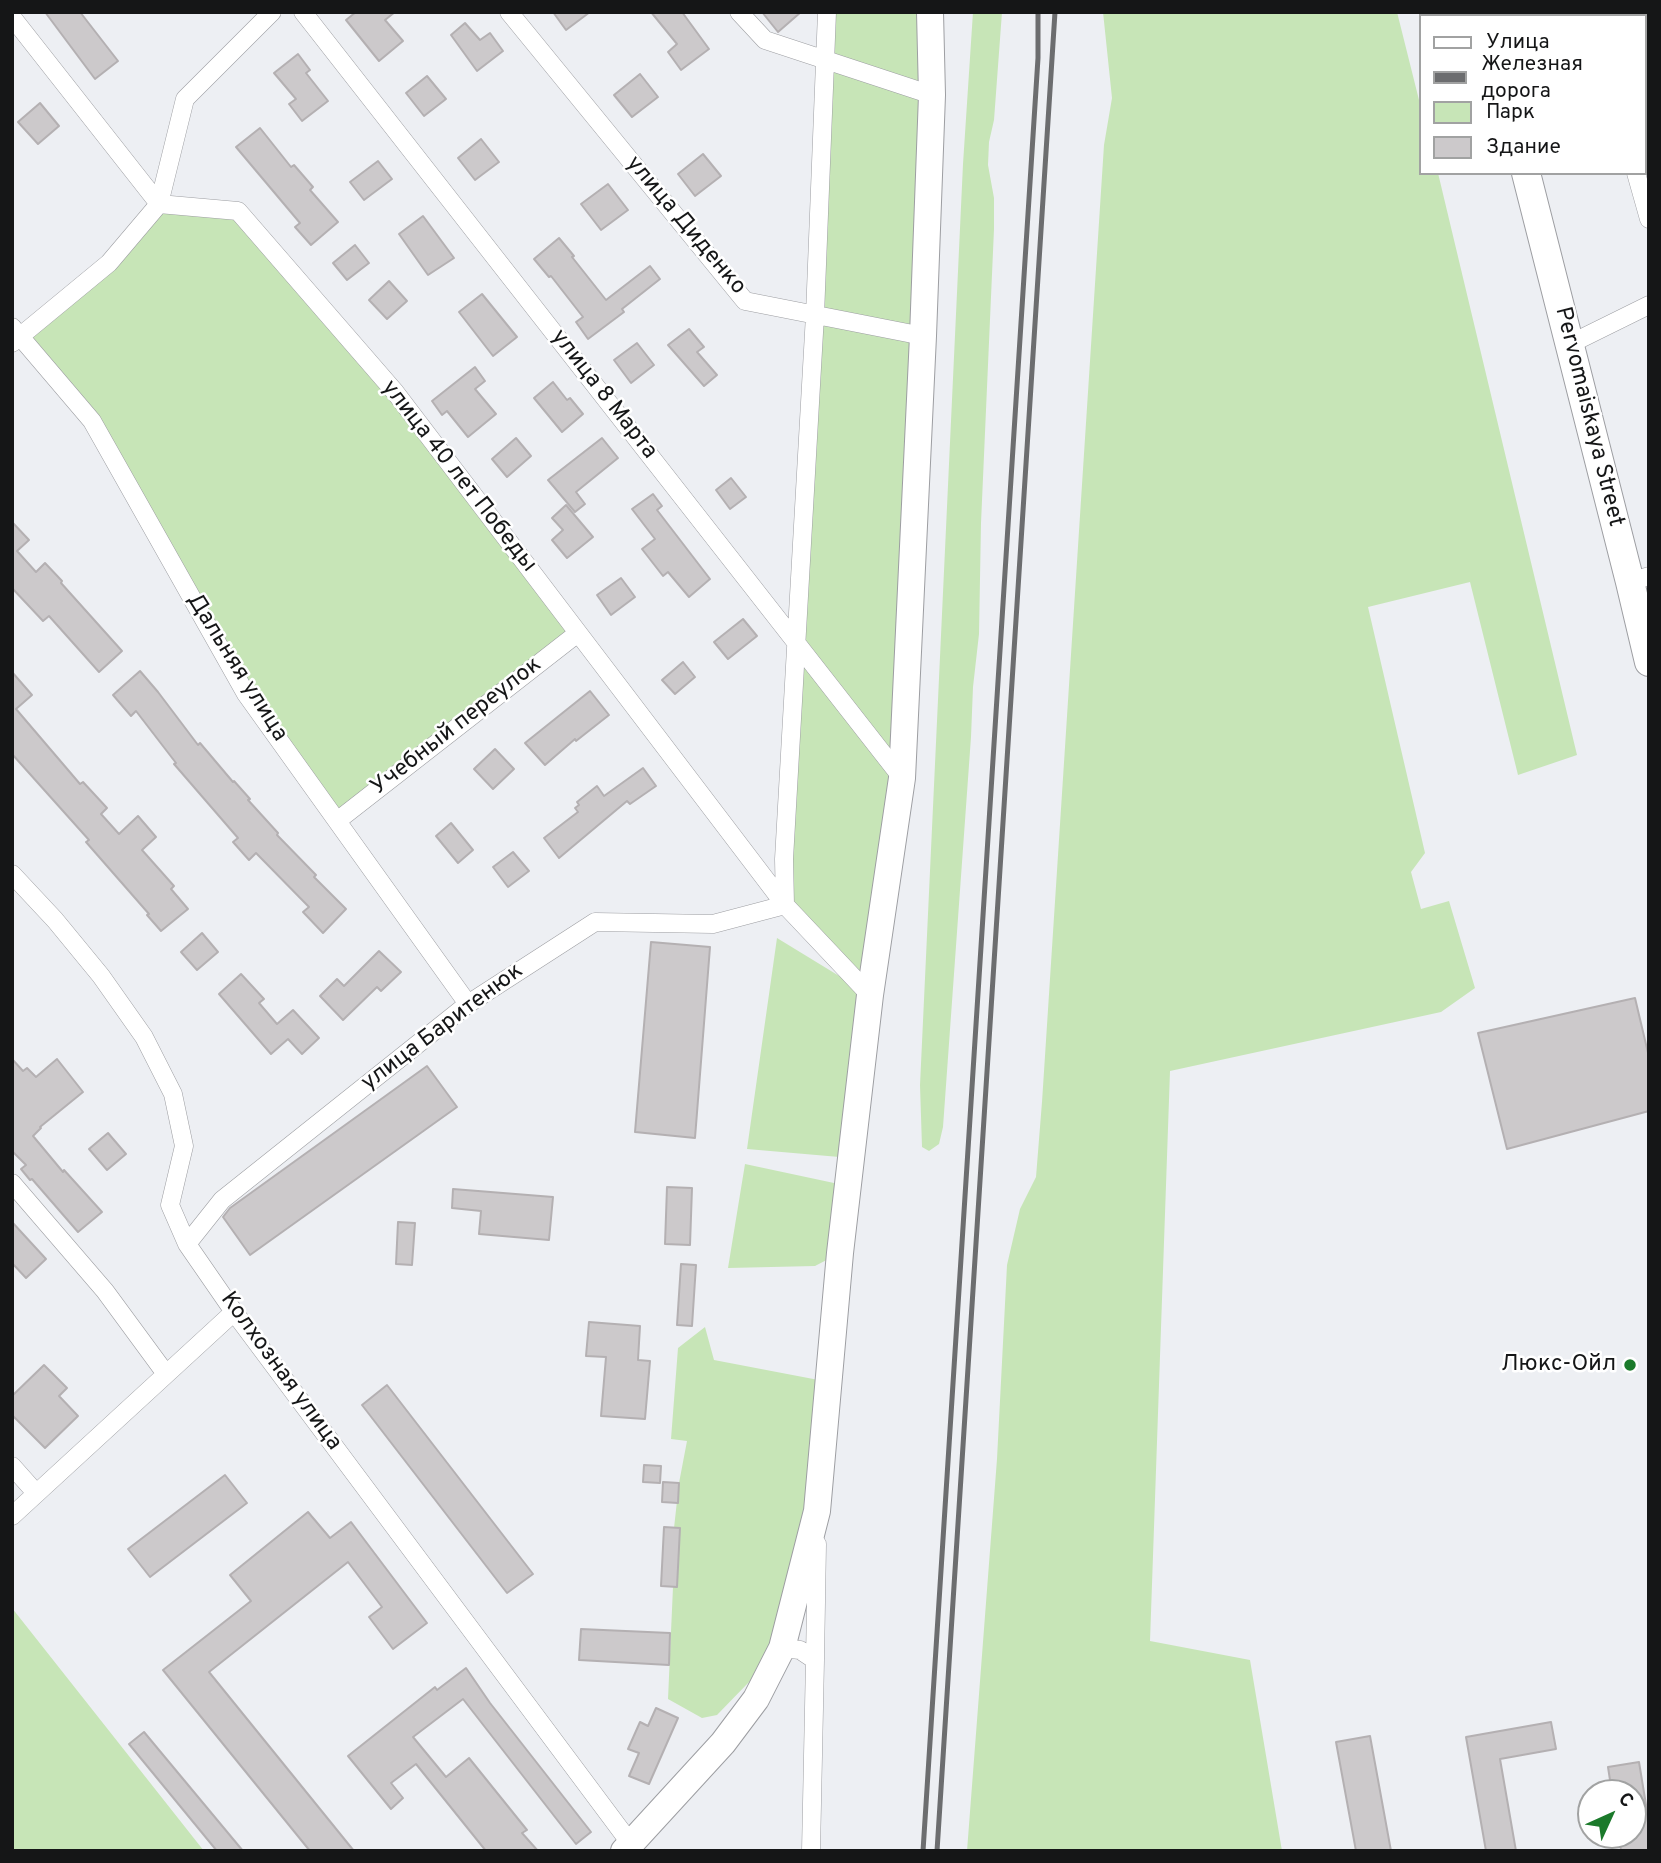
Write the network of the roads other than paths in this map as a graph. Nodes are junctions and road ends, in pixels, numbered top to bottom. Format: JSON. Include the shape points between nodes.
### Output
{"nodes":[{"id":1,"x":272,"y":12,"type":"edge"},
{"id":2,"x":303,"y":12,"type":"edge"},
{"id":3,"x":509,"y":12,"type":"edge"},
{"id":4,"x":739,"y":12,"type":"edge"},
{"id":5,"x":827,"y":12,"type":"edge"},
{"id":6,"x":930,"y":12,"type":"edge"},
{"id":7,"x":12,"y":17,"type":"edge"},
{"id":8,"x":825,"y":60,"type":"junction"},
{"id":9,"x":932,"y":95,"type":"junction"},
{"id":10,"x":1527,"y":175,"type":"edge"},
{"id":11,"x":1637,"y":175,"type":"edge"},
{"id":12,"x":159,"y":204,"type":"junction"},
{"id":13,"x":1649,"y":219,"type":"edge"},
{"id":14,"x":1649,"y":305,"type":"edge"},
{"id":15,"x":815,"y":315,"type":"junction"},
{"id":16,"x":15,"y":335,"type":"edge"},
{"id":17,"x":923,"y":336,"type":"junction"},
{"id":18,"x":1570,"y":344,"type":"junction"},
{"id":19,"x":1639,"y":579,"type":"edge"},
{"id":20,"x":578,"y":633,"type":"junction"},
{"id":21,"x":797,"y":643,"type":"junction"},
{"id":22,"x":1649,"y":662,"type":"edge"},
{"id":23,"x":902,"y":778,"type":"junction"},
{"id":24,"x":337,"y":821,"type":"junction"},
{"id":25,"x":12,"y":874,"type":"edge"},
{"id":26,"x":785,"y":905,"type":"junction"},
{"id":27,"x":870,"y":995,"type":"junction"},
{"id":28,"x":468,"y":1004,"type":"junction"},
{"id":29,"x":12,"y":1183,"type":"edge"},
{"id":30,"x":187,"y":1244,"type":"junction"},
{"id":31,"x":234,"y":1312,"type":"junction"},
{"id":32,"x":166,"y":1374,"type":"junction"},
{"id":33,"x":12,"y":1466,"type":"edge"},
{"id":34,"x":36,"y":1493,"type":"junction"},
{"id":35,"x":817,"y":1511,"type":"junction"},
{"id":36,"x":12,"y":1516,"type":"edge"},
{"id":37,"x":782,"y":1648,"type":"junction"},
{"id":38,"x":815,"y":1660,"type":"junction"},
{"id":39,"x":627,"y":1847,"type":"edge"},
{"id":40,"x":811,"y":1851,"type":"edge"}],
"edges":[{"from":1,"to":12,"type":"street","via":[[185,99]]},
{"from":2,"to":21,"type":"street","name":"улица 8 Марта"},
{"from":3,"to":15,"type":"street","name":"улица Диденко","via":[[745,301]]},
{"from":4,"to":8,"type":"street","via":[[765,40]]},
{"from":5,"to":8,"type":"street"},
{"from":6,"to":9,"type":"street"},
{"from":7,"to":12,"type":"street"},
{"from":8,"to":9,"type":"street"},
{"from":8,"to":15,"type":"street"},
{"from":9,"to":17,"type":"street"},
{"from":10,"to":18,"type":"main road","name":"Pervomaiskaya Street"},
{"from":11,"to":13,"type":"street"},
{"from":12,"to":16,"type":"street","via":[[109,263]]},
{"from":12,"to":20,"type":"street","name":"улица 40 лет Победы","via":[[238,211],[395,392]]},
{"from":14,"to":18,"type":"street"},
{"from":15,"to":17,"type":"street","name":"улица Диденко"},
{"from":15,"to":21,"type":"street"},
{"from":16,"to":24,"type":"street","name":"Дальняя улица","via":[[92,421],[246,694]]},
{"from":17,"to":23,"type":"street"},
{"from":18,"to":19,"type":"main road","name":"Pervomaiskaya Street"},
{"from":19,"to":22,"type":"main road","name":"Pervomaiskaya Street"},
{"from":20,"to":24,"type":"street","name":"Учебный переулок"},
{"from":20,"to":26,"type":"street","name":"улица 40 лет Победы"},
{"from":21,"to":23,"type":"street","name":"улица 8 Марта"},
{"from":21,"to":26,"type":"street"},
{"from":23,"to":27,"type":"street"},
{"from":24,"to":28,"type":"street","name":"Дальняя улица"},
{"from":25,"to":30,"type":"street","name":"Колхозная улица","via":[[101,976],[144,1037],[173,1094],[184,1146],[170,1205]]},
{"from":26,"to":27,"type":"street","name":"улица 40 лет Победы"},
{"from":26,"to":28,"type":"street","name":"улица Баритенюк","via":[[713,925],[595,922]]},
{"from":27,"to":35,"type":"street"},
{"from":28,"to":30,"type":"street","name":"улица Баритенюк","via":[[222,1200]]},
{"from":29,"to":32,"type":"street","via":[[105,1291]]},
{"from":30,"to":31,"type":"street","name":"Колхозная улица"},
{"from":31,"to":32,"type":"street"},
{"from":31,"to":39,"type":"street","name":"Колхозная улица"},
{"from":32,"to":34,"type":"street"},
{"from":33,"to":34,"type":"street"},
{"from":34,"to":36,"type":"street"},
{"from":35,"to":37,"type":"street"},
{"from":35,"to":38,"type":"street"},
{"from":37,"to":38,"type":"street","via":[[800,1650]]},
{"from":37,"to":39,"type":"street","via":[[740,1721]]},
{"from":38,"to":40,"type":"street"}]}
